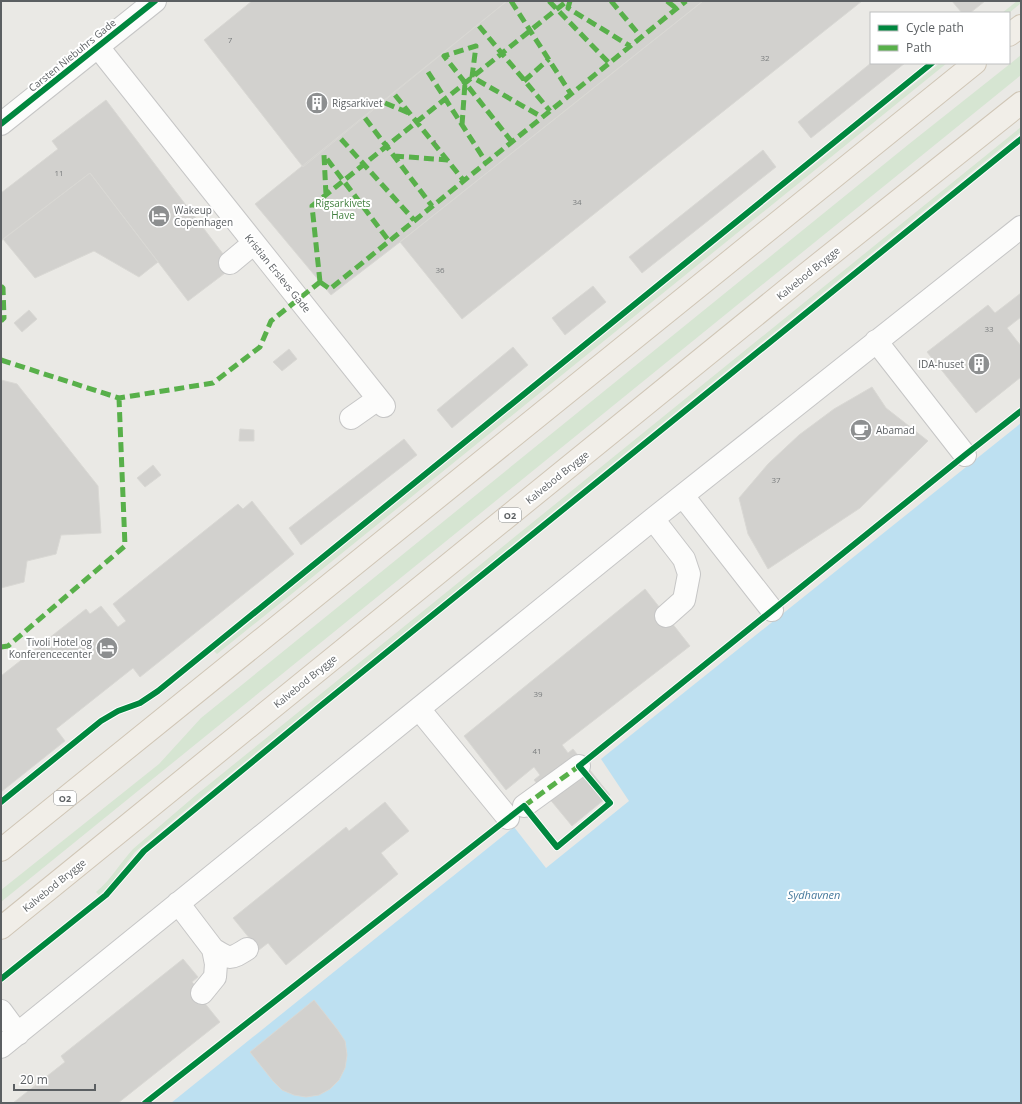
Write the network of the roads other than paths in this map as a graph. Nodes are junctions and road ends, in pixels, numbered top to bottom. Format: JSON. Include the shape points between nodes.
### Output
{"nodes":[{"id":1,"x":155,"y":1,"type":"edge"},
{"id":2,"x":1021,"y":26,"type":"edge"},
{"id":3,"x":1010,"y":34,"type":"edge"},
{"id":4,"x":98,"y":47,"type":"junction"},
{"id":5,"x":974,"y":64,"type":"edge"},
{"id":6,"x":1021,"y":103,"type":"edge"},
{"id":7,"x":1,"y":124,"type":"edge"},
{"id":8,"x":1021,"y":227,"type":"edge"},
{"id":9,"x":254,"y":243,"type":"junction"},
{"id":10,"x":230,"y":263,"type":"dead end"},
{"id":11,"x":876,"y":341,"type":"junction"},
{"id":12,"x":351,"y":418,"type":"dead end"},
{"id":13,"x":965,"y":455,"type":"dead end"},
{"id":14,"x":683,"y":496,"type":"junction"},
{"id":15,"x":653,"y":519,"type":"junction"},
{"id":16,"x":772,"y":610,"type":"dead end"},
{"id":17,"x":666,"y":616,"type":"dead end"},
{"id":18,"x":419,"y":709,"type":"junction"},
{"id":19,"x":579,"y":766,"type":"dead end"},
{"id":20,"x":1,"y":850,"type":"edge"},
{"id":21,"x":178,"y":903,"type":"junction"},
{"id":22,"x":1,"y":928,"type":"edge"},
{"id":23,"x":213,"y":949,"type":"junction"},
{"id":24,"x":247,"y":949,"type":"dead end"},
{"id":25,"x":202,"y":993,"type":"dead end"},
{"id":26,"x":1,"y":1011,"type":"edge"},
{"id":27,"x":18,"y":1034,"type":"junction"},
{"id":28,"x":1,"y":1047,"type":"edge"}],
"edges":[{"from":1,"to":4,"type":"street","name":"Carsten Niebuhrs Gade"},
{"from":2,"to":3,"type":"main road"},
{"from":4,"to":7,"type":"street","name":"Carsten Niebuhrs Gade"},
{"from":4,"to":9,"type":"street","name":"Kristian Erslevs Gade"},
{"from":5,"to":20,"type":"main road","number":"O2"},
{"from":6,"to":22,"type":"main road","name":"Kalvebod Brygge","number":"O2","via":[[805,275]]},
{"from":8,"to":11,"type":"street"},
{"from":9,"to":10,"type":"street"},
{"from":9,"to":12,"type":"street","name":"Kristian Erslevs Gade","via":[[381,403]]},
{"from":11,"to":13,"type":"street"},
{"from":11,"to":14,"type":"street"},
{"from":14,"to":15,"type":"street"},
{"from":14,"to":16,"type":"street"},
{"from":15,"to":17,"type":"street","via":[[684,559],[689,574],[684,600]]},
{"from":15,"to":18,"type":"street"},
{"from":18,"to":19,"type":"street","via":[[516,812]]},
{"from":18,"to":21,"type":"street"},
{"from":21,"to":23,"type":"street"},
{"from":21,"to":27,"type":"street"},
{"from":23,"to":24,"type":"street","via":[[225,957],[236,956]]},
{"from":23,"to":25,"type":"street","via":[[215,977]]},
{"from":26,"to":27,"type":"street"},
{"from":27,"to":28,"type":"street"}]}
